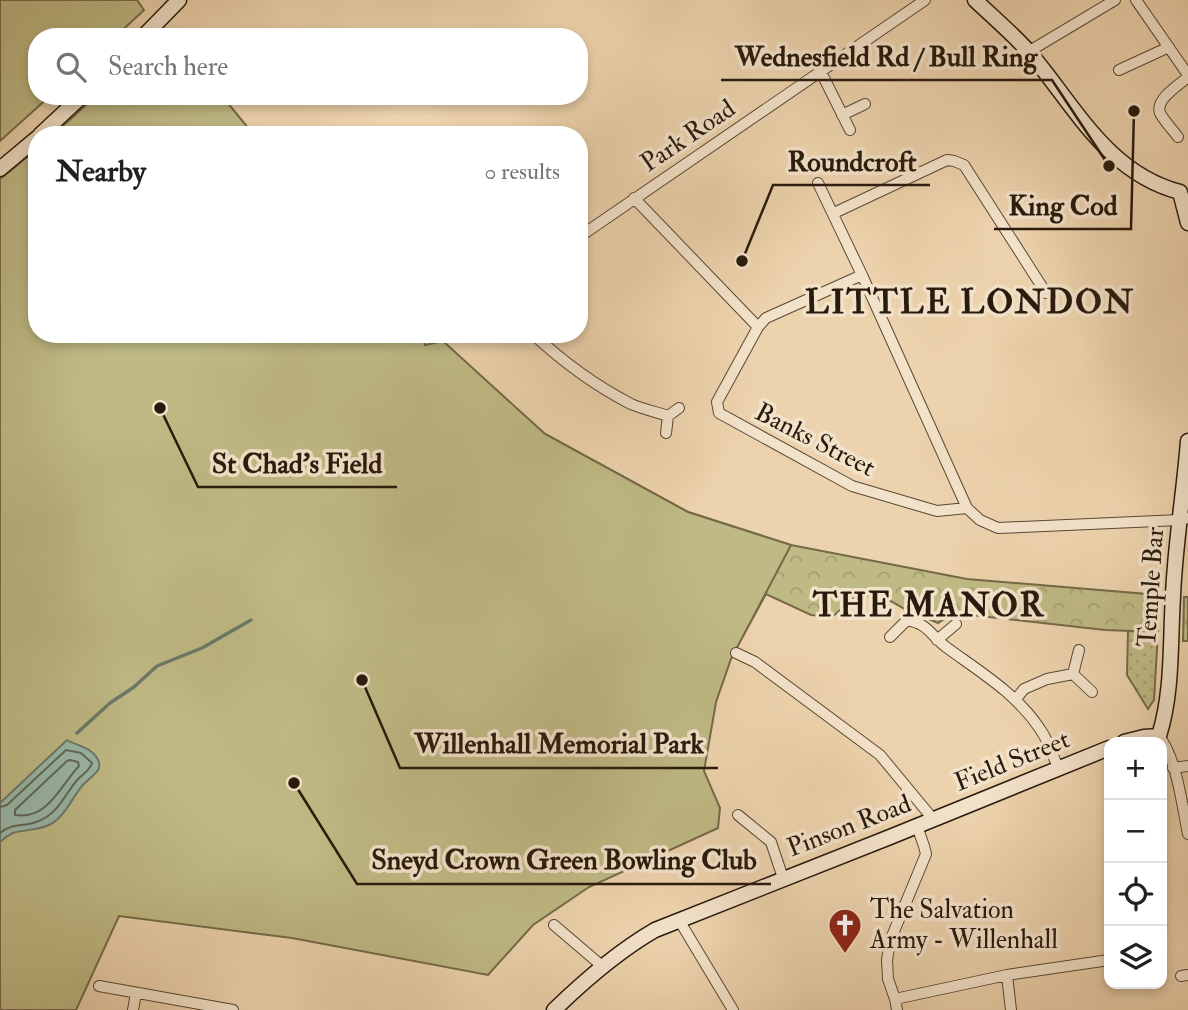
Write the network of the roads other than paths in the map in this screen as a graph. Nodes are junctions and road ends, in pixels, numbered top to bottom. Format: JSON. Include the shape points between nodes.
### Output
{"nodes":[{"id":1,"x":179,"y":0,"type":"edge"},
{"id":2,"x":925,"y":0,"type":"edge"},
{"id":3,"x":975,"y":0,"type":"edge"},
{"id":4,"x":1115,"y":0,"type":"edge"},
{"id":5,"x":1136,"y":0,"type":"edge"},
{"id":6,"x":152,"y":28,"type":"edge"},
{"id":7,"x":1169,"y":47,"type":"junction"},
{"id":8,"x":1028,"y":52,"type":"junction"},
{"id":9,"x":1119,"y":70,"type":"dead end"},
{"id":10,"x":820,"y":71,"type":"junction"},
{"id":11,"x":1188,"y":76,"type":"edge"},
{"id":12,"x":865,"y":104,"type":"dead end"},
{"id":13,"x":72,"y":105,"type":"edge"},
{"id":14,"x":842,"y":115,"type":"junction"},
{"id":15,"x":49,"y":126,"type":"edge"},
{"id":16,"x":850,"y":130,"type":"dead end"},
{"id":17,"x":1178,"y":137,"type":"dead end"},
{"id":18,"x":28,"y":145,"type":"edge"},
{"id":19,"x":0,"y":169,"type":"edge"},
{"id":20,"x":818,"y":183,"type":"dead end"},
{"id":21,"x":1184,"y":187,"type":"edge"},
{"id":22,"x":634,"y":198,"type":"junction"},
{"id":23,"x":834,"y":213,"type":"junction"},
{"id":24,"x":1188,"y":223,"type":"edge"},
{"id":25,"x":588,"y":231,"type":"edge"},
{"id":26,"x":862,"y":275,"type":"junction"},
{"id":27,"x":1046,"y":293,"type":"dead end"},
{"id":28,"x":758,"y":327,"type":"junction"},
{"id":29,"x":543,"y":343,"type":"edge"},
{"id":30,"x":679,"y":408,"type":"dead end"},
{"id":31,"x":668,"y":416,"type":"junction"},
{"id":32,"x":666,"y":433,"type":"dead end"},
{"id":33,"x":1188,"y":441,"type":"edge"},
{"id":34,"x":967,"y":508,"type":"junction"},
{"id":35,"x":1184,"y":519,"type":"edge"},
{"id":36,"x":956,"y":624,"type":"dead end"},
{"id":37,"x":890,"y":637,"type":"dead end"},
{"id":38,"x":937,"y":640,"type":"junction"},
{"id":39,"x":1079,"y":650,"type":"dead end"},
{"id":40,"x":736,"y":653,"type":"dead end"},
{"id":41,"x":1073,"y":674,"type":"junction"},
{"id":42,"x":1092,"y":692,"type":"dead end"},
{"id":43,"x":1016,"y":699,"type":"junction"},
{"id":44,"x":1159,"y":736,"type":"junction"},
{"id":45,"x":1144,"y":737,"type":"edge"},
{"id":46,"x":1104,"y":750,"type":"edge"},
{"id":47,"x":1188,"y":766,"type":"edge"},
{"id":48,"x":1058,"y":768,"type":"junction"},
{"id":49,"x":1173,"y":768,"type":"junction"},
{"id":50,"x":738,"y":815,"type":"dead end"},
{"id":51,"x":933,"y":819,"type":"junction"},
{"id":52,"x":917,"y":826,"type":"junction"},
{"id":53,"x":1188,"y":834,"type":"edge"},
{"id":54,"x":783,"y":878,"type":"junction"},
{"id":55,"x":679,"y":920,"type":"junction"},
{"id":56,"x":554,"y":925,"type":"dead end"},
{"id":57,"x":1104,"y":961,"type":"edge"},
{"id":58,"x":602,"y":966,"type":"junction"},
{"id":59,"x":1007,"y":975,"type":"junction"},
{"id":60,"x":99,"y":986,"type":"dead end"},
{"id":61,"x":136,"y":993,"type":"junction"},
{"id":62,"x":896,"y":1004,"type":"edge"},
{"id":63,"x":133,"y":1010,"type":"edge"},
{"id":64,"x":233,"y":1010,"type":"edge"},
{"id":65,"x":554,"y":1010,"type":"edge"},
{"id":66,"x":733,"y":1010,"type":"edge"},
{"id":67,"x":1011,"y":1010,"type":"edge"}],
"edges":[{"from":1,"to":6,"type":"main road"},
{"from":2,"to":10,"type":"street","name":"Park Road"},
{"from":3,"to":8,"type":"main road"},
{"from":4,"to":8,"type":"street"},
{"from":5,"to":7,"type":"street"},
{"from":7,"to":9,"type":"street"},
{"from":7,"to":11,"type":"street"},
{"from":8,"to":21,"type":"main road","via":[[1115,158],[1162,187]]},
{"from":10,"to":14,"type":"street"},
{"from":10,"to":22,"type":"street","name":"Park Road"},
{"from":11,"to":17,"type":"street","via":[[1159,106]]},
{"from":12,"to":14,"type":"street"},
{"from":13,"to":15,"type":"main road"},
{"from":14,"to":16,"type":"street"},
{"from":18,"to":19,"type":"main road"},
{"from":20,"to":23,"type":"street"},
{"from":21,"to":24,"type":"main road"},
{"from":22,"to":25,"type":"street","name":"Park Road"},
{"from":22,"to":28,"type":"street"},
{"from":23,"to":26,"type":"street"},
{"from":23,"to":27,"type":"street","via":[[947,160],[954,161],[964,165]]},
{"from":26,"to":28,"type":"street","via":[[766,317]]},
{"from":26,"to":34,"type":"street"},
{"from":28,"to":34,"type":"street","name":"Banks Street","via":[[717,402],[719,413],[852,486],[937,511]]},
{"from":29,"to":31,"type":"street","via":[[573,368],[632,404]]},
{"from":30,"to":31,"type":"street"},
{"from":31,"to":32,"type":"street"},
{"from":33,"to":35,"type":"main road","name":"Temple Bar"},
{"from":34,"to":35,"type":"street","via":[[998,528]]},
{"from":35,"to":44,"type":"main road","name":"Temple Bar"},
{"from":36,"to":38,"type":"street"},
{"from":37,"to":38,"type":"street","via":[[907,621],[919,623]]},
{"from":38,"to":43,"type":"street"},
{"from":39,"to":41,"type":"street"},
{"from":40,"to":51,"type":"street","via":[[755,662],[880,755]]},
{"from":41,"to":42,"type":"street"},
{"from":41,"to":43,"type":"street","via":[[1024,689]]},
{"from":43,"to":48,"type":"street","via":[[1041,730]]},
{"from":44,"to":45,"type":"main road"},
{"from":44,"to":49,"type":"street"},
{"from":46,"to":48,"type":"main road","name":"Field Street"},
{"from":47,"to":49,"type":"street"},
{"from":48,"to":51,"type":"main road","name":"Field Street"},
{"from":49,"to":53,"type":"street"},
{"from":50,"to":54,"type":"street","name":"Pinson Road","via":[[771,842]]},
{"from":51,"to":52,"type":"main road","name":"Pinson Road"},
{"from":52,"to":54,"type":"main road","name":"Pinson Road"},
{"from":52,"to":62,"type":"street","via":[[926,854],[887,960]]},
{"from":54,"to":55,"type":"main road","name":"Pinson Road"},
{"from":55,"to":58,"type":"main road","name":"Pinson Road","via":[[646,934]]},
{"from":55,"to":66,"type":"street"},
{"from":56,"to":58,"type":"street"},
{"from":57,"to":59,"type":"street"},
{"from":58,"to":65,"type":"main road","name":"Pinson Road"},
{"from":59,"to":62,"type":"street"},
{"from":59,"to":67,"type":"street"},
{"from":60,"to":61,"type":"street"},
{"from":61,"to":63,"type":"street"},
{"from":61,"to":64,"type":"street"}]}
